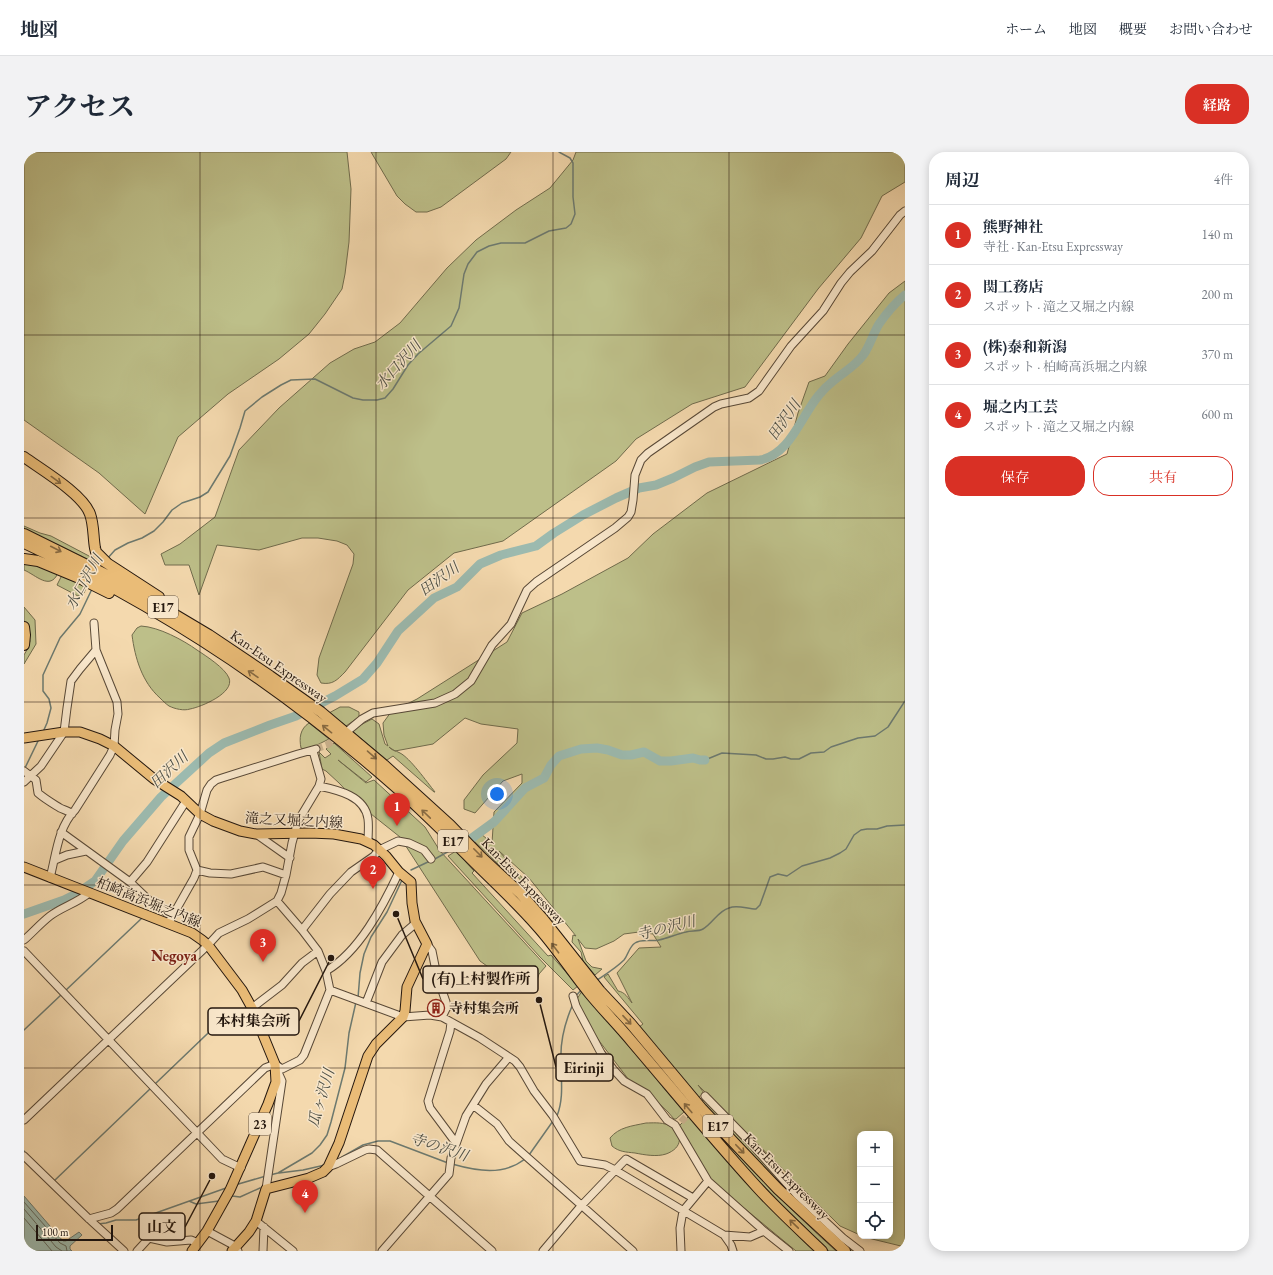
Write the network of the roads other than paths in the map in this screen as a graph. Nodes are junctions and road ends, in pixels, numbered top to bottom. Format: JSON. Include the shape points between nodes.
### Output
{"nodes":[{"id":1,"x":905,"y":211,"type":"edge"},
{"id":2,"x":24,"y":457,"type":"edge"},
{"id":3,"x":24,"y":534,"type":"edge"},
{"id":4,"x":24,"y":543,"type":"edge"},
{"id":5,"x":24,"y":559,"type":"edge"},
{"id":6,"x":83,"y":572,"type":"junction"},
{"id":7,"x":113,"y":582,"type":"junction"},
{"id":8,"x":94,"y":623,"type":"dead end"},
{"id":9,"x":24,"y":627,"type":"edge"},
{"id":10,"x":24,"y":645,"type":"edge"},
{"id":11,"x":96,"y":650,"type":"junction"},
{"id":12,"x":288,"y":695,"type":"junction"},
{"id":13,"x":350,"y":729,"type":"dead end"},
{"id":14,"x":64,"y":732,"type":"junction"},
{"id":15,"x":24,"y":738,"type":"edge"},
{"id":16,"x":114,"y":746,"type":"junction"},
{"id":17,"x":24,"y":771,"type":"edge"},
{"id":18,"x":31,"y":776,"type":"junction"},
{"id":19,"x":24,"y":782,"type":"edge"},
{"id":20,"x":319,"y":786,"type":"junction"},
{"id":21,"x":183,"y":798,"type":"junction"},
{"id":22,"x":72,"y":814,"type":"junction"},
{"id":23,"x":200,"y":814,"type":"junction"},
{"id":24,"x":61,"y":832,"type":"junction"},
{"id":25,"x":295,"y":833,"type":"junction"},
{"id":26,"x":256,"y":834,"type":"junction"},
{"id":27,"x":368,"y":842,"type":"junction"},
{"id":28,"x":379,"y":850,"type":"junction"},
{"id":29,"x":86,"y":851,"type":"junction"},
{"id":30,"x":290,"y":858,"type":"junction"},
{"id":31,"x":431,"y":859,"type":"dead end"},
{"id":32,"x":55,"y":860,"type":"junction"},
{"id":33,"x":24,"y":867,"type":"edge"},
{"id":34,"x":197,"y":870,"type":"junction"},
{"id":35,"x":399,"y":872,"type":"junction"},
{"id":36,"x":286,"y":875,"type":"junction"},
{"id":37,"x":50,"y":878,"type":"junction"},
{"id":38,"x":130,"y":882,"type":"junction"},
{"id":39,"x":87,"y":892,"type":"junction"},
{"id":40,"x":277,"y":901,"type":"junction"},
{"id":41,"x":170,"y":920,"type":"junction"},
{"id":42,"x":416,"y":923,"type":"junction"},
{"id":43,"x":302,"y":930,"type":"junction"},
{"id":44,"x":24,"y":940,"type":"edge"},
{"id":45,"x":428,"y":944,"type":"junction"},
{"id":46,"x":208,"y":945,"type":"junction"},
{"id":47,"x":24,"y":951,"type":"edge"},
{"id":48,"x":318,"y":951,"type":"junction"},
{"id":49,"x":326,"y":971,"type":"junction"},
{"id":50,"x":330,"y":990,"type":"junction"},
{"id":51,"x":596,"y":994,"type":"junction"},
{"id":52,"x":574,"y":999,"type":"dead end"},
{"id":53,"x":366,"y":1004,"type":"junction"},
{"id":54,"x":252,"y":1008,"type":"junction"},
{"id":55,"x":442,"y":1017,"type":"junction"},
{"id":56,"x":403,"y":1018,"type":"junction"},
{"id":57,"x":451,"y":1022,"type":"junction"},
{"id":58,"x":109,"y":1040,"type":"junction"},
{"id":59,"x":509,"y":1057,"type":"junction"},
{"id":60,"x":275,"y":1064,"type":"junction"},
{"id":61,"x":705,"y":1096,"type":"dead end"},
{"id":62,"x":473,"y":1105,"type":"junction"},
{"id":63,"x":24,"y":1120,"type":"edge"},
{"id":64,"x":197,"y":1133,"type":"junction"},
{"id":65,"x":456,"y":1143,"type":"junction"},
{"id":66,"x":24,"y":1156,"type":"edge"},
{"id":67,"x":328,"y":1167,"type":"junction"},
{"id":68,"x":241,"y":1168,"type":"junction"},
{"id":69,"x":615,"y":1170,"type":"junction"},
{"id":70,"x":708,"y":1181,"type":"junction"},
{"id":71,"x":266,"y":1189,"type":"junction"},
{"id":72,"x":430,"y":1197,"type":"junction"},
{"id":73,"x":693,"y":1198,"type":"junction"},
{"id":74,"x":581,"y":1206,"type":"junction"},
{"id":75,"x":683,"y":1211,"type":"junction"},
{"id":76,"x":88,"y":1219,"type":"junction"},
{"id":77,"x":256,"y":1221,"type":"junction"},
{"id":78,"x":264,"y":1227,"type":"junction"},
{"id":79,"x":207,"y":1231,"type":"junction"},
{"id":80,"x":764,"y":1231,"type":"junction"},
{"id":81,"x":724,"y":1235,"type":"junction"},
{"id":82,"x":198,"y":1243,"type":"junction"},
{"id":83,"x":235,"y":1250,"type":"edge"},
{"id":84,"x":124,"y":1251,"type":"edge"},
{"id":85,"x":137,"y":1251,"type":"edge"},
{"id":86,"x":192,"y":1251,"type":"edge"},
{"id":87,"x":263,"y":1251,"type":"edge"},
{"id":88,"x":293,"y":1251,"type":"edge"},
{"id":89,"x":382,"y":1251,"type":"edge"},
{"id":90,"x":492,"y":1251,"type":"edge"},
{"id":91,"x":543,"y":1251,"type":"edge"},
{"id":92,"x":633,"y":1251,"type":"edge"},
{"id":93,"x":681,"y":1251,"type":"edge"},
{"id":94,"x":733,"y":1251,"type":"edge"},
{"id":95,"x":789,"y":1251,"type":"edge"},
{"id":96,"x":822,"y":1251,"type":"edge"},
{"id":97,"x":845,"y":1251,"type":"edge"},
{"id":98,"x":860,"y":1251,"type":"edge"}],
"edges":[{"from":1,"to":13,"type":"street","via":[[841,283],[823,311],[791,346],[759,391],[749,398],[714,407],[641,460],[635,475],[632,506],[628,517],[527,590],[511,624],[492,645],[471,681],[455,694],[435,703],[372,713]]},
{"from":2,"to":7,"type":"highway","one_way":true,"via":[[76,495],[87,507],[91,517],[95,554],[107,564]]},
{"from":3,"to":6,"type":"highway","name":"Kan-Etsu Expressway","number":"E17","one_way":true},
{"from":4,"to":6,"type":"highway","name":"Kan-Etsu Expressway","number":"E17"},
{"from":5,"to":6,"type":"highway"},
{"from":6,"to":7,"type":"highway"},
{"from":6,"to":7,"type":"highway","name":"Kan-Etsu Expressway","number":"E17"},
{"from":7,"to":12,"type":"highway","name":"Kan-Etsu Expressway","number":"E17","via":[[210,635],[270,676]]},
{"from":12,"to":7,"type":"highway","name":"Kan-Etsu Expressway","number":"E17","one_way":true,"via":[[157,613],[137,607]]},
{"from":8,"to":11,"type":"street"},
{"from":9,"to":10,"type":"highway"},
{"from":11,"to":14,"type":"street","via":[[71,682]]},
{"from":11,"to":16,"type":"street","via":[[117,702]]},
{"from":12,"to":51,"type":"highway","name":"Kan-Etsu Expressway","number":"E17","via":[[358,742],[450,825],[543,919]]},
{"from":14,"to":15,"type":"main road","name":"滝之又堀之内線"},
{"from":14,"to":16,"type":"main road","name":"滝之又堀之内線","via":[[80,732]]},
{"from":14,"to":18,"type":"street"},
{"from":16,"to":21,"type":"main road","name":"滝之又堀之内線","via":[[157,781]]},
{"from":16,"to":22,"type":"street"},
{"from":17,"to":18,"type":"street"},
{"from":18,"to":19,"type":"street"},
{"from":18,"to":22,"type":"street","via":[[36,780],[38,793]]},
{"from":20,"to":23,"type":"street","via":[[321,779],[315,750],[216,780],[207,790]]},
{"from":20,"to":25,"type":"street","via":[[298,821]]},
{"from":20,"to":27,"type":"street","via":[[353,797],[360,802],[368,819]]},
{"from":21,"to":23,"type":"main road","name":"滝之又堀之内線"},
{"from":21,"to":38,"type":"street","via":[[147,862]]},
{"from":22,"to":24,"type":"street"},
{"from":23,"to":26,"type":"main road","name":"滝之又堀之内線","via":[[240,831]]},
{"from":23,"to":34,"type":"street","via":[[188,845]]},
{"from":24,"to":29,"type":"street"},
{"from":24,"to":32,"type":"street"},
{"from":25,"to":26,"type":"main road","name":"滝之又堀之内線"},
{"from":25,"to":27,"type":"main road","name":"滝之又堀之内線","via":[[334,834]]},
{"from":25,"to":30,"type":"street"},
{"from":26,"to":30,"type":"street"},
{"from":27,"to":28,"type":"main road","name":"滝之又堀之内線"},
{"from":28,"to":31,"type":"street","via":[[398,841],[424,850]]},
{"from":28,"to":35,"type":"main road","name":"滝之又堀之内線"},
{"from":28,"to":43,"type":"street","via":[[351,872]]},
{"from":29,"to":32,"type":"street"},
{"from":29,"to":38,"type":"street"},
{"from":30,"to":36,"type":"street"},
{"from":32,"to":37,"type":"street"},
{"from":33,"to":37,"type":"main road","name":"柏崎高浜堀之内線","number":"23"},
{"from":34,"to":36,"type":"street","via":[[231,874],[263,867]]},
{"from":34,"to":41,"type":"street"},
{"from":35,"to":42,"type":"main road","name":"滝之又堀之内線","via":[[411,882]]},
{"from":35,"to":49,"type":"street","via":[[382,906],[353,949]]},
{"from":36,"to":40,"type":"street"},
{"from":37,"to":39,"type":"main road","name":"柏崎高浜堀之内線","number":"23"},
{"from":38,"to":41,"type":"street"},
{"from":39,"to":41,"type":"main road","name":"柏崎高浜堀之内線","number":"23"},
{"from":39,"to":44,"type":"street","via":[[80,900],[50,916]]},
{"from":40,"to":43,"type":"street"},
{"from":40,"to":46,"type":"street","via":[[219,933]]},
{"from":41,"to":46,"type":"main road","name":"柏崎高浜堀之内線","number":"23"},
{"from":42,"to":45,"type":"main road","name":"滝之又堀之内線"},
{"from":42,"to":53,"type":"street","via":[[402,935],[382,962]]},
{"from":43,"to":48,"type":"street"},
{"from":45,"to":55,"type":"street","via":[[432,950],[447,1007]]},
{"from":45,"to":56,"type":"main road","via":[[407,986],[406,1011]]},
{"from":46,"to":54,"type":"main road","name":"柏崎高浜堀之内線","number":"23","via":[[242,990]]},
{"from":46,"to":58,"type":"street"},
{"from":47,"to":58,"type":"street"},
{"from":48,"to":49,"type":"street"},
{"from":48,"to":54,"type":"street","via":[[302,963],[282,985]]},
{"from":49,"to":50,"type":"street"},
{"from":50,"to":53,"type":"street"},
{"from":50,"to":60,"type":"street","via":[[304,1055],[300,1060],[282,1069]]},
{"from":96,"to":51,"type":"highway","name":"Kan-Etsu Expressway","number":"E17","one_way":true,"via":[[758,1188],[618,1025]]},
{"from":51,"to":97,"type":"highway","name":"Kan-Etsu Expressway","number":"E17","one_way":true,"via":[[631,1024],[702,1109],[778,1189]]},
{"from":52,"to":70,"type":"street","via":[[601,1053],[624,1081],[647,1094],[667,1120],[678,1124]]},
{"from":53,"to":56,"type":"street"},
{"from":54,"to":60,"type":"main road","name":"柏崎高浜堀之内線","number":"23"},
{"from":55,"to":56,"type":"street","via":[[430,1015]]},
{"from":55,"to":57,"type":"street"},
{"from":56,"to":67,"type":"main road","via":[[376,1044],[368,1056],[339,1143]]},
{"from":57,"to":59,"type":"street"},
{"from":57,"to":65,"type":"street","via":[[428,1101],[430,1108]]},
{"from":58,"to":63,"type":"street"},
{"from":58,"to":64,"type":"street"},
{"from":59,"to":62,"type":"street","via":[[486,1084]]},
{"from":59,"to":69,"type":"street","via":[[520,1067],[580,1161],[604,1165]]},
{"from":60,"to":64,"type":"street","via":[[265,1068]]},
{"from":60,"to":68,"type":"main road","name":"柏崎高浜堀之内線","number":"23","via":[[276,1082]]},
{"from":60,"to":71,"type":"street","via":[[282,1081]]},
{"from":61,"to":98,"type":"street","via":[[797,1195]]},
{"from":62,"to":65,"type":"street"},
{"from":62,"to":74,"type":"street","via":[[498,1124],[509,1141]]},
{"from":64,"to":68,"type":"street","via":[[222,1159]]},
{"from":64,"to":76,"type":"street","via":[[111,1214]]},
{"from":65,"to":72,"type":"street","via":[[448,1174]]},
{"from":66,"to":76,"type":"street"},
{"from":67,"to":71,"type":"main road","via":[[309,1178]]},
{"from":67,"to":72,"type":"street","via":[[365,1150],[377,1150]]},
{"from":68,"to":79,"type":"main road","name":"柏崎高浜堀之内線","number":"23"},
{"from":69,"to":73,"type":"street","via":[[626,1158]]},
{"from":69,"to":74,"type":"street"},
{"from":69,"to":75,"type":"street"},
{"from":70,"to":73,"type":"street"},
{"from":70,"to":80,"type":"street"},
{"from":71,"to":77,"type":"main road"},
{"from":72,"to":89,"type":"street"},
{"from":72,"to":90,"type":"street"},
{"from":73,"to":75,"type":"street"},
{"from":74,"to":91,"type":"street"},
{"from":74,"to":92,"type":"street"},
{"from":75,"to":81,"type":"street"},
{"from":75,"to":93,"type":"street","via":[[680,1228]]},
{"from":76,"to":84,"type":"street"},
{"from":77,"to":78,"type":"street"},
{"from":77,"to":83,"type":"main road"},
{"from":78,"to":87,"type":"street"},
{"from":78,"to":88,"type":"street"},
{"from":79,"to":82,"type":"main road","name":"柏崎高浜堀之内線","number":"23"},
{"from":79,"to":83,"type":"street"},
{"from":80,"to":81,"type":"street","via":[[750,1237]]},
{"from":80,"to":95,"type":"street"},
{"from":81,"to":94,"type":"street"},
{"from":82,"to":85,"type":"street","via":[[191,1240],[167,1242],[149,1238]]},
{"from":82,"to":86,"type":"main road","name":"柏崎高浜堀之内線","number":"23"}]}
